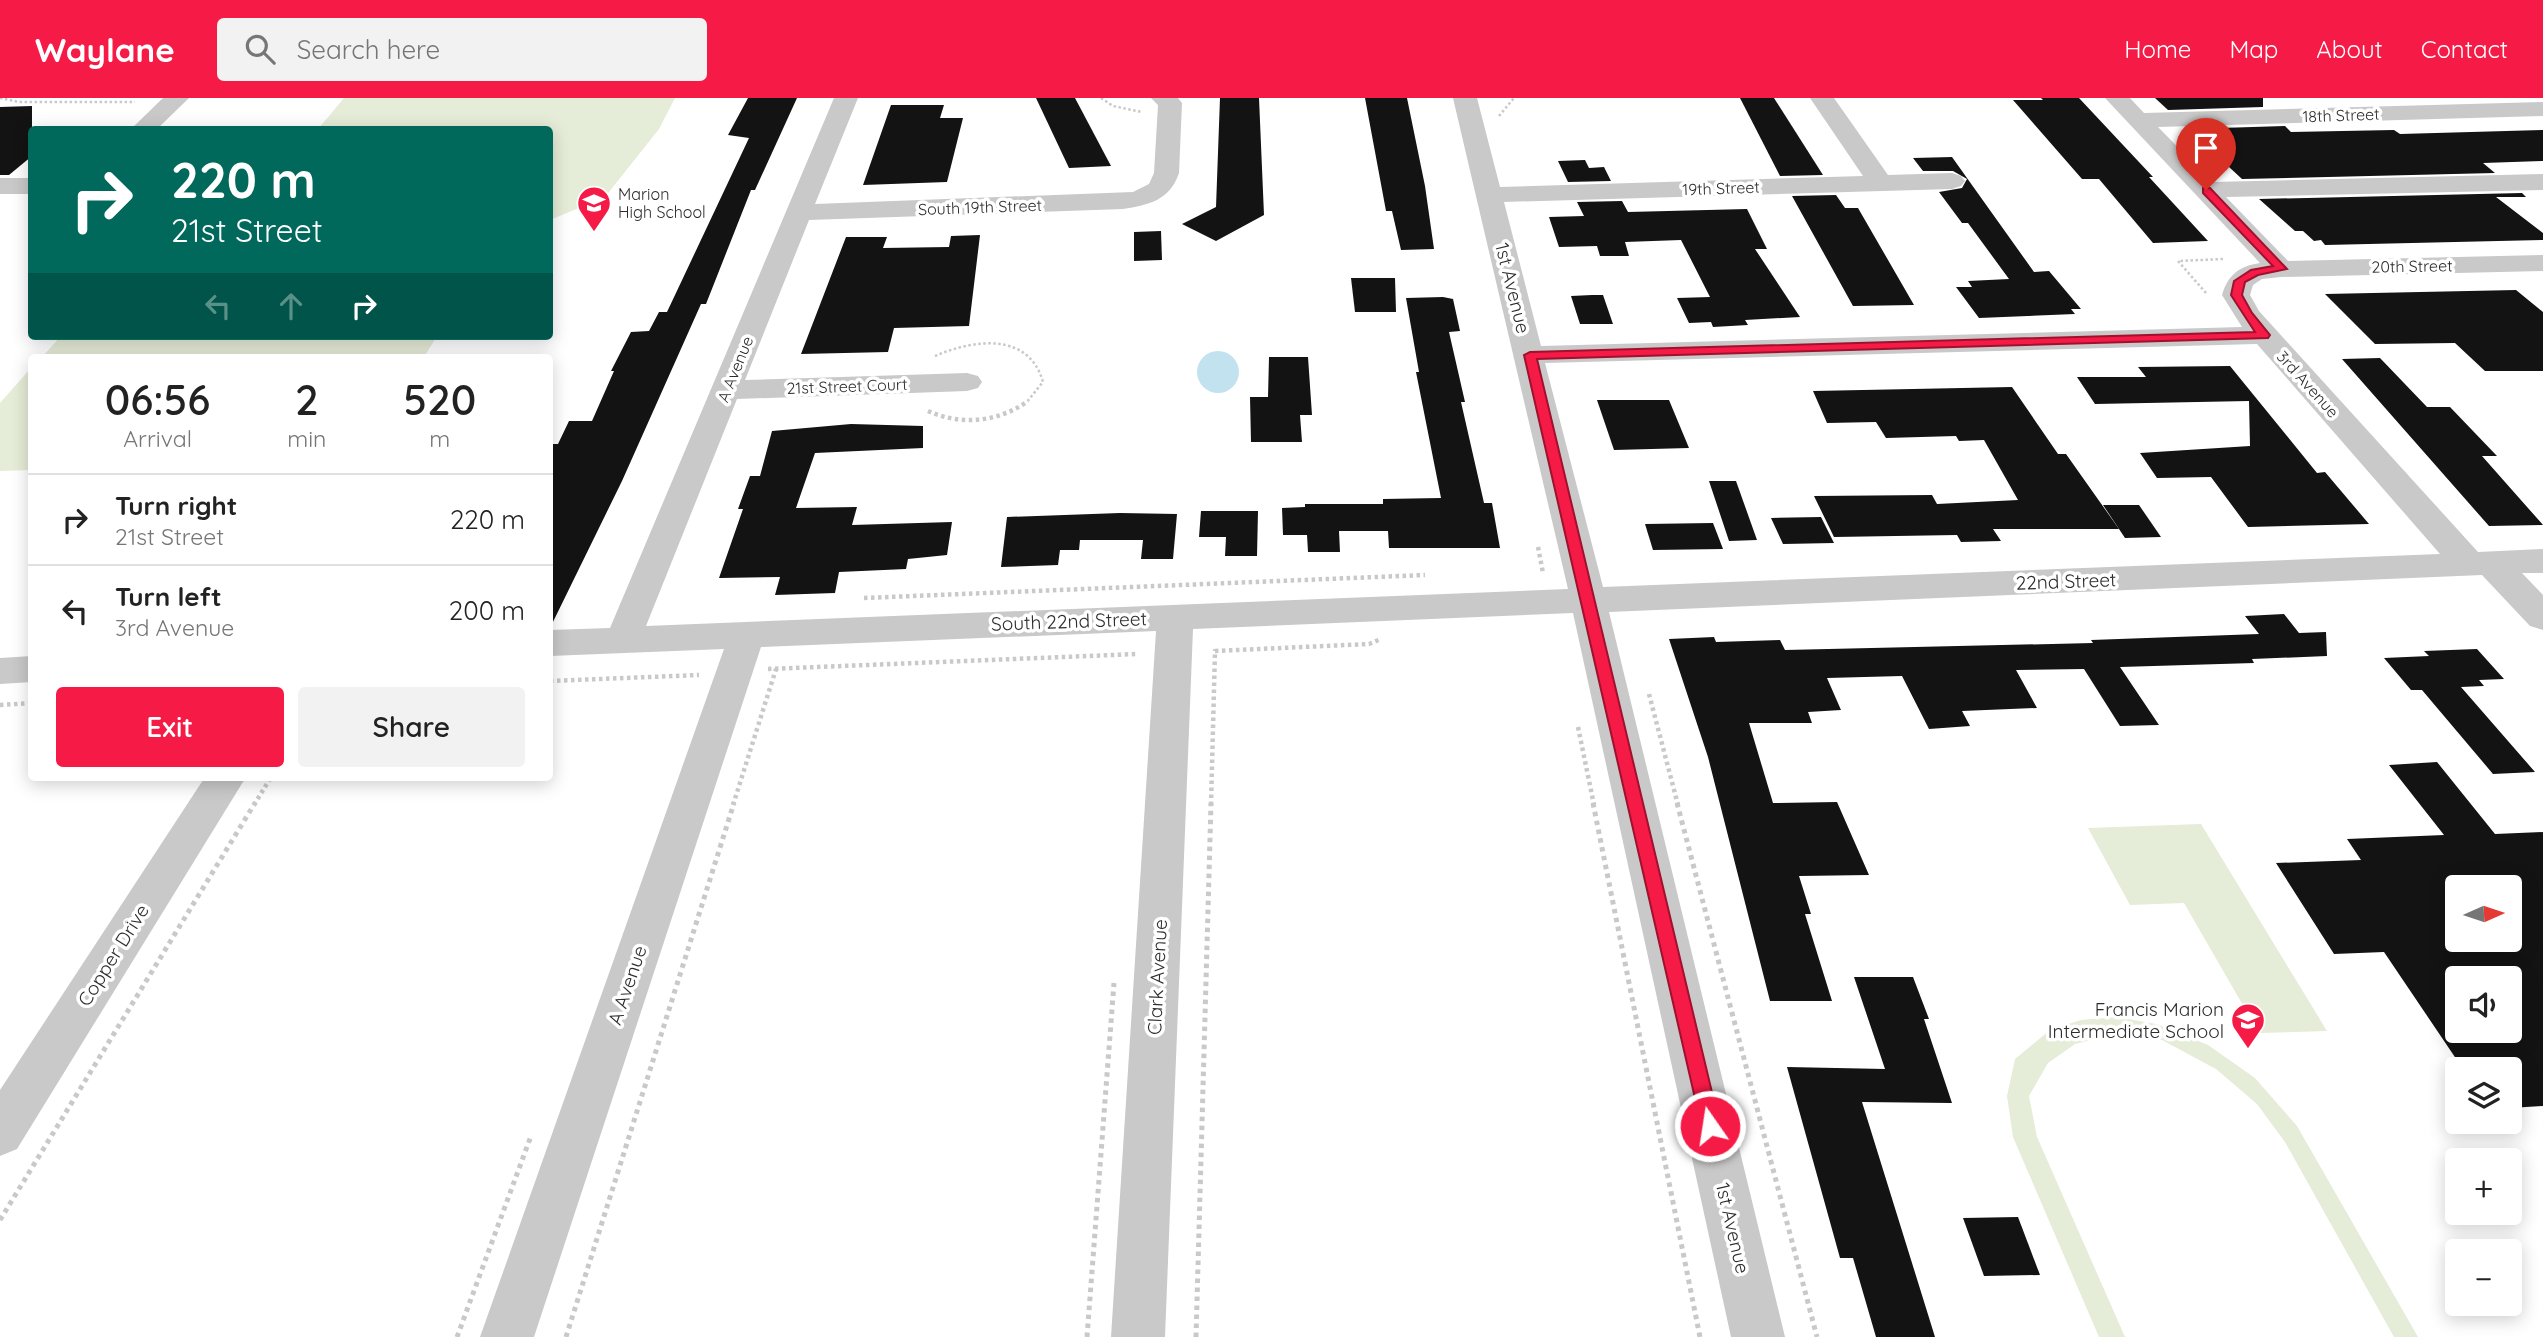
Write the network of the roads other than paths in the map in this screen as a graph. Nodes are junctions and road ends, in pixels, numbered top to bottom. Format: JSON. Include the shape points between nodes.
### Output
{"nodes":[{"id":1,"x":177,"y":98,"type":"edge"},
{"id":2,"x":846,"y":98,"type":"edge"},
{"id":3,"x":1465,"y":98,"type":"edge"},
{"id":4,"x":1822,"y":98,"type":"edge"},
{"id":5,"x":2117,"y":98,"type":"edge"},
{"id":6,"x":1156,"y":108,"type":"edge"},
{"id":7,"x":2543,"y":109,"type":"edge"},
{"id":8,"x":138,"y":119,"type":"edge"},
{"id":9,"x":2139,"y":120,"type":"junction"},
{"id":10,"x":1952,"y":181,"type":"dead end"},
{"id":11,"x":2543,"y":182,"type":"edge"},
{"id":12,"x":1881,"y":184,"type":"junction"},
{"id":13,"x":0,"y":186,"type":"edge"},
{"id":14,"x":28,"y":186,"type":"edge"},
{"id":15,"x":2206,"y":190,"type":"junction"},
{"id":16,"x":1489,"y":195,"type":"junction"},
{"id":17,"x":800,"y":212,"type":"junction"},
{"id":18,"x":2532,"y":263,"type":"edge"},
{"id":19,"x":2281,"y":269,"type":"junction"},
{"id":20,"x":2543,"y":282,"type":"edge"},
{"id":21,"x":2264,"y":335,"type":"junction"},
{"id":22,"x":1530,"y":355,"type":"junction"},
{"id":23,"x":967,"y":382,"type":"dead end"},
{"id":24,"x":726,"y":390,"type":"junction"},
{"id":25,"x":2543,"y":561,"type":"edge"},
{"id":26,"x":2480,"y":564,"type":"junction"},
{"id":27,"x":1589,"y":602,"type":"junction"},
{"id":28,"x":1175,"y":617,"type":"junction"},
{"id":29,"x":2543,"y":617,"type":"edge"},
{"id":30,"x":747,"y":634,"type":"junction"},
{"id":31,"x":622,"y":639,"type":"junction"},
{"id":32,"x":553,"y":643,"type":"edge"},
{"id":33,"x":28,"y":669,"type":"edge"},
{"id":34,"x":0,"y":671,"type":"edge"},
{"id":35,"x":223,"y":781,"type":"edge"},
{"id":36,"x":0,"y":1133,"type":"edge"},
{"id":37,"x":507,"y":1337,"type":"edge"},
{"id":38,"x":1139,"y":1337,"type":"edge"},
{"id":39,"x":1758,"y":1337,"type":"edge"}],
"edges":[{"from":1,"to":8,"type":"street"},
{"from":2,"to":17,"type":"street","name":"A Avenue"},
{"from":3,"to":16,"type":"street","name":"1st Avenue"},
{"from":4,"to":12,"type":"street"},
{"from":5,"to":9,"type":"street"},
{"from":6,"to":17,"type":"street","name":"South 19th Street","via":[[1170,103],[1167,177],[1158,190],[1138,199]]},
{"from":7,"to":9,"type":"street","name":"18th Street"},
{"from":9,"to":15,"type":"street"},
{"from":10,"to":12,"type":"street","name":"19th Street"},
{"from":11,"to":15,"type":"street"},
{"from":12,"to":16,"type":"street","name":"19th Street"},
{"from":13,"to":14,"type":"street"},
{"from":15,"to":19,"type":"street"},
{"from":16,"to":22,"type":"street","name":"1st Avenue"},
{"from":17,"to":24,"type":"street","name":"A Avenue"},
{"from":18,"to":19,"type":"street","name":"20th Street"},
{"from":18,"to":20,"type":"street"},
{"from":19,"to":21,"type":"street","name":"3rd Avenue","via":[[2255,272],[2240,281],[2236,295]]},
{"from":21,"to":22,"type":"street"},
{"from":21,"to":26,"type":"street","name":"3rd Avenue"},
{"from":22,"to":27,"type":"street","name":"1st Avenue"},
{"from":23,"to":24,"type":"street","name":"21st Street Court"},
{"from":24,"to":31,"type":"street","name":"A Avenue"},
{"from":25,"to":26,"type":"street","name":"22nd Street"},
{"from":26,"to":27,"type":"street","name":"22nd Street"},
{"from":26,"to":29,"type":"street","name":"3rd Avenue"},
{"from":27,"to":28,"type":"street","name":"South 22nd Street"},
{"from":27,"to":39,"type":"street","name":"1st Avenue"},
{"from":28,"to":30,"type":"street","name":"South 22nd Street"},
{"from":28,"to":38,"type":"street","name":"Clark Avenue"},
{"from":30,"to":31,"type":"street","name":"South 22nd Street"},
{"from":30,"to":37,"type":"street","name":"A Avenue"},
{"from":31,"to":32,"type":"street","name":"South 22nd Street"},
{"from":33,"to":34,"type":"street"},
{"from":35,"to":36,"type":"street","name":"Copper Drive"}]}
